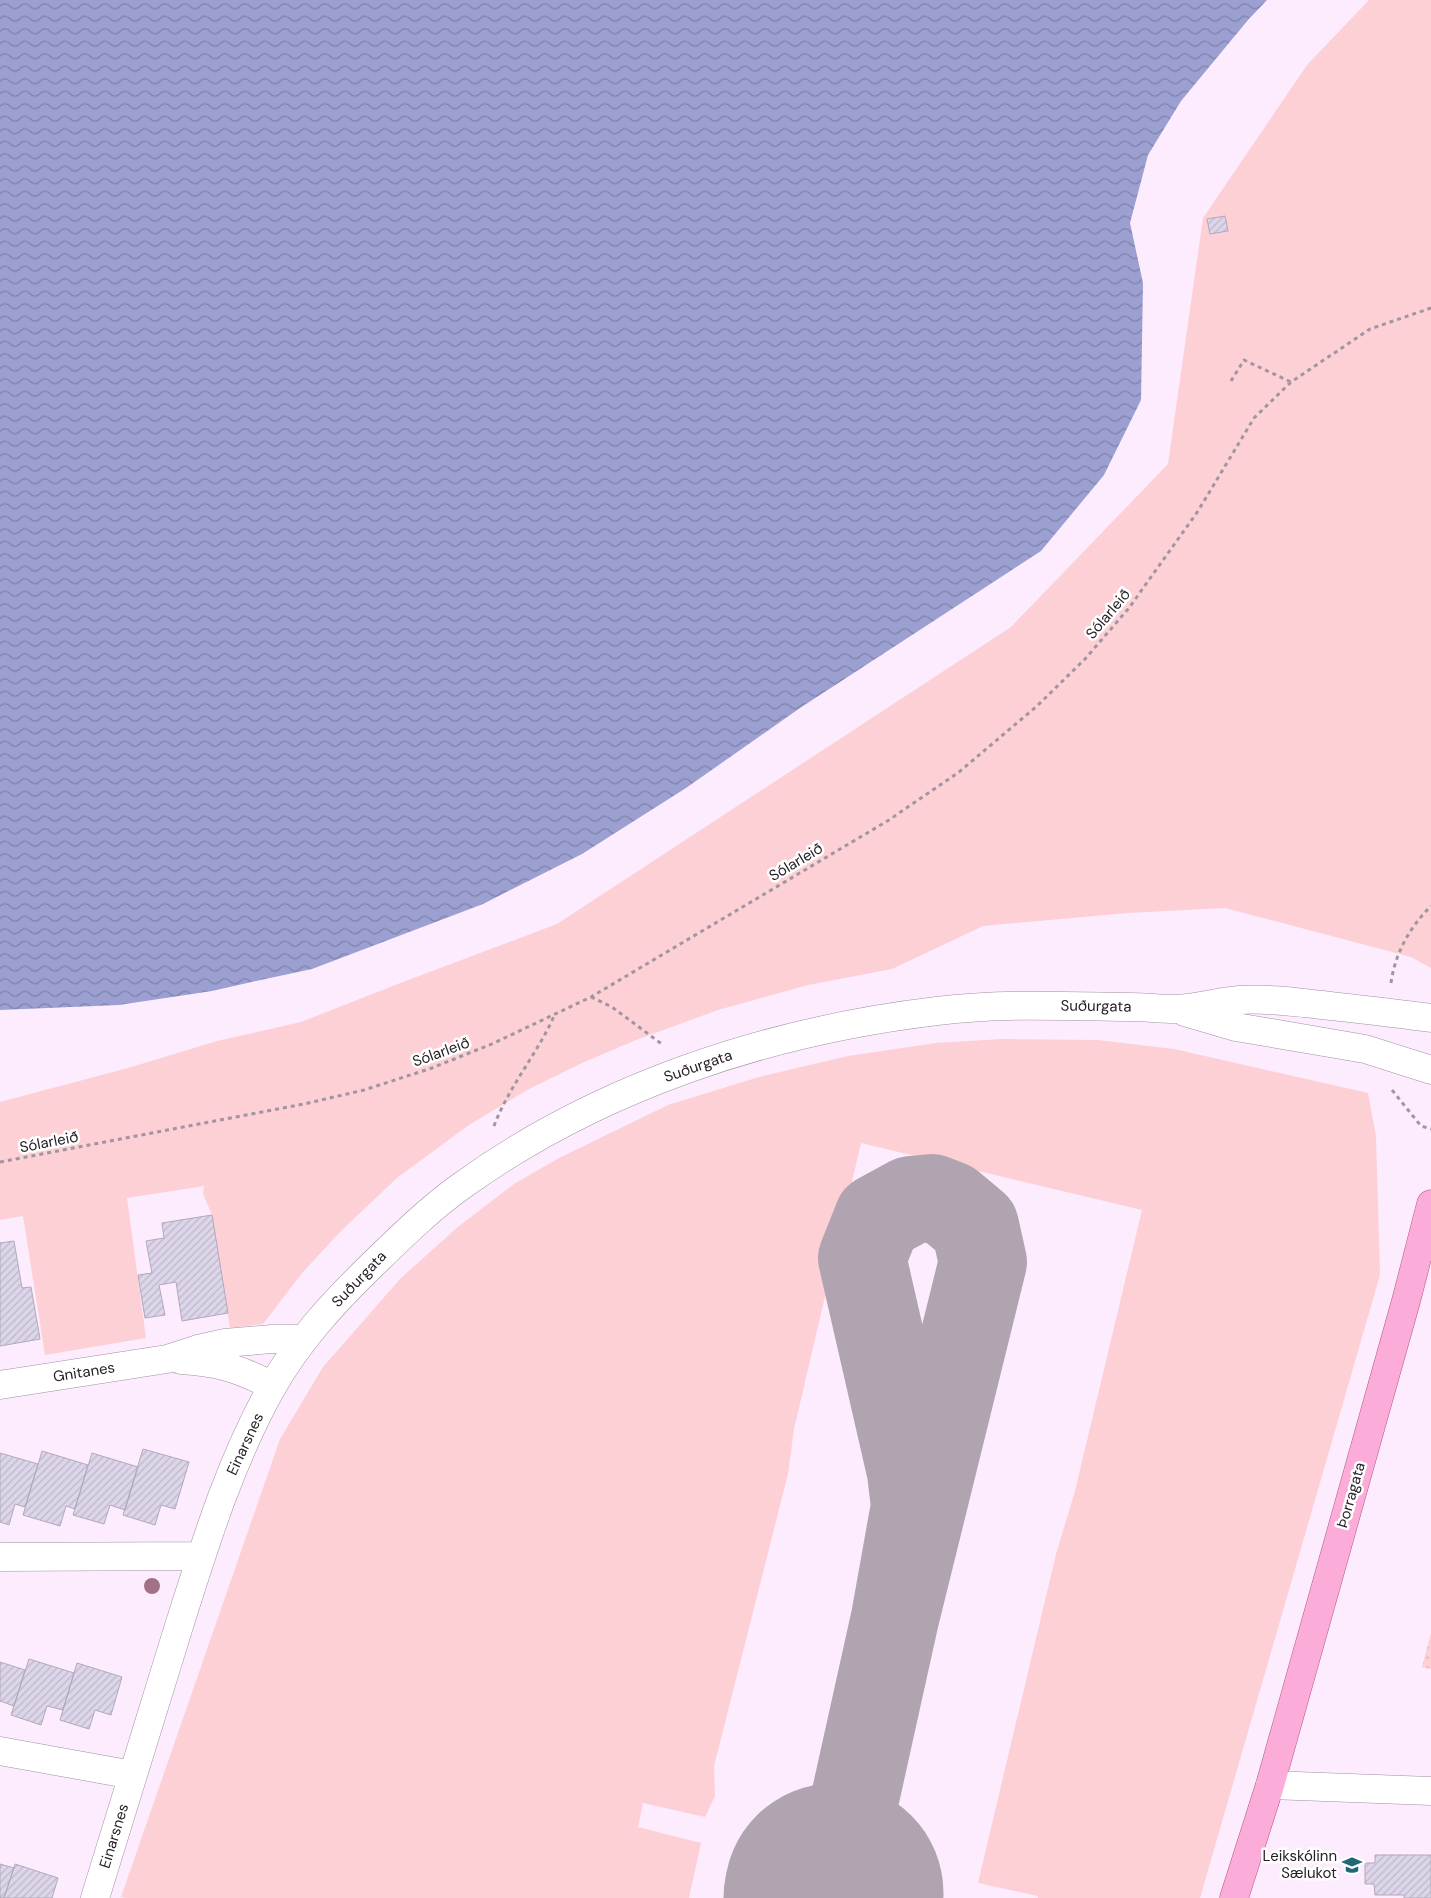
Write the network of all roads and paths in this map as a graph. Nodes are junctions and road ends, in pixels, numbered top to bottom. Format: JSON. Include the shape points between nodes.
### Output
{"nodes":[{"id":1,"x":1431,"y":308,"type":"edge"},
{"id":2,"x":1231,"y":381,"type":"dead end"},
{"id":3,"x":1291,"y":382,"type":"junction"},
{"id":4,"x":1431,"y":906,"type":"edge"},
{"id":5,"x":1390,"y":991,"type":"dead end"},
{"id":6,"x":591,"y":997,"type":"junction"},
{"id":7,"x":1176,"y":1009,"type":"junction"},
{"id":8,"x":556,"y":1014,"type":"junction"},
{"id":9,"x":1429,"y":1020,"type":"edge"},
{"id":10,"x":657,"y":1051,"type":"dead end"},
{"id":11,"x":1431,"y":1070,"type":"edge"},
{"id":12,"x":1387,"y":1084,"type":"dead end"},
{"id":13,"x":500,"y":1127,"type":"dead end"},
{"id":14,"x":1431,"y":1129,"type":"edge"},
{"id":15,"x":0,"y":1162,"type":"edge"},
{"id":16,"x":1431,"y":1204,"type":"edge"},
{"id":17,"x":303,"y":1339,"type":"junction"},
{"id":18,"x":167,"y":1359,"type":"junction"},
{"id":19,"x":0,"y":1385,"type":"edge"},
{"id":20,"x":273,"y":1386,"type":"junction"},
{"id":21,"x":201,"y":1556,"type":"junction"},
{"id":22,"x":0,"y":1557,"type":"edge"},
{"id":23,"x":0,"y":1751,"type":"edge"},
{"id":24,"x":133,"y":1775,"type":"junction"},
{"id":25,"x":1270,"y":1785,"type":"junction"},
{"id":26,"x":1431,"y":1791,"type":"edge"},
{"id":27,"x":95,"y":1898,"type":"edge"},
{"id":28,"x":1234,"y":1898,"type":"edge"}],
"edges":[{"from":1,"to":3,"type":"path","name":"Sólarleið","via":[[1370,329]]},
{"from":2,"to":3,"type":"path","via":[[1244,360]]},
{"from":3,"to":6,"type":"path","name":"Sólarleið","via":[[1254,418],[1198,511],[1129,608],[1085,659],[1037,706],[959,772],[889,820]]},
{"from":4,"to":5,"type":"path","via":[[1417,920],[1401,946]]},
{"from":6,"to":8,"type":"path","name":"Sólarleið"},
{"from":6,"to":10,"type":"path","via":[[612,1006],[666,1047]]},
{"from":7,"to":9,"type":"street","name":"Suðurgata","via":[[1249,1000],[1291,1002]]},
{"from":7,"to":11,"type":"street","name":"Suðurgata","via":[[1236,1028],[1365,1049]]},
{"from":7,"to":17,"type":"street","name":"Suðurgata","via":[[1026,1005],[940,1010],[805,1034],[667,1076],[592,1109],[520,1147],[458,1189],[405,1232],[351,1285]]},
{"from":8,"to":13,"type":"path","via":[[509,1094],[492,1131]]},
{"from":8,"to":15,"type":"path","name":"Sólarleið","via":[[432,1068],[364,1090]]},
{"from":12,"to":14,"type":"path","via":[[1421,1126]]},
{"from":16,"to":25,"type":"main road","name":"Þorragata"},
{"from":17,"to":18,"type":"street","name":"Gnitanes","via":[[272,1338],[224,1343]]},
{"from":17,"to":20,"type":"street","name":"Einarsnes"},
{"from":18,"to":19,"type":"street","name":"Gnitanes"},
{"from":18,"to":20,"type":"street","name":"Gnitanes","via":[[209,1362],[241,1371]]},
{"from":20,"to":21,"type":"street","name":"Einarsnes","via":[[244,1443]]},
{"from":21,"to":22,"type":"street"},
{"from":21,"to":24,"type":"street","name":"Einarsnes"},
{"from":23,"to":24,"type":"street"},
{"from":24,"to":27,"type":"street","name":"Einarsnes"},
{"from":25,"to":26,"type":"street"},
{"from":25,"to":28,"type":"main road","name":"Þorragata"}]}
